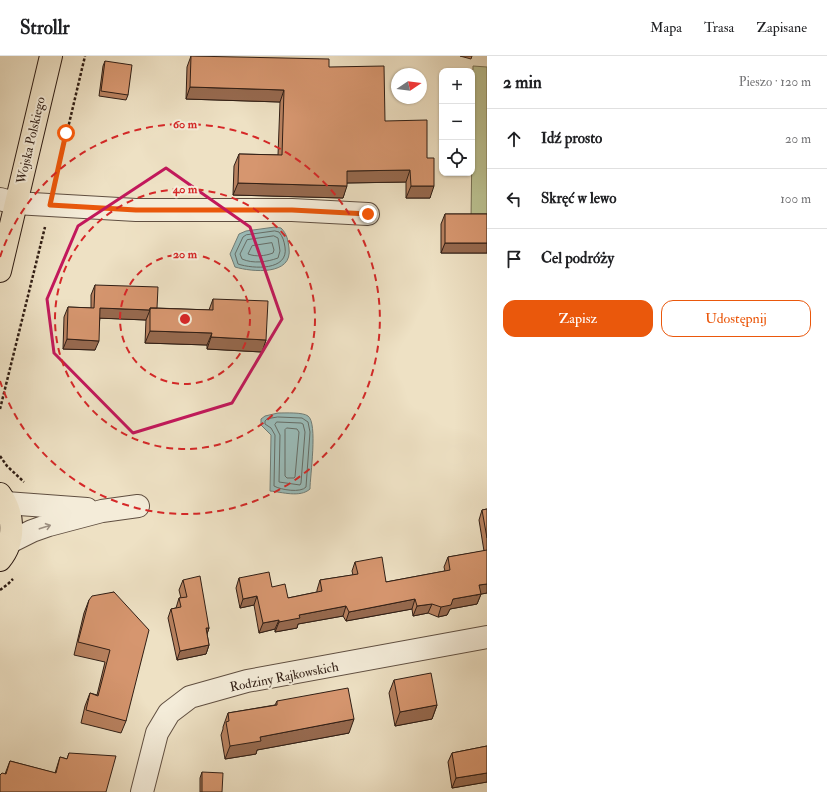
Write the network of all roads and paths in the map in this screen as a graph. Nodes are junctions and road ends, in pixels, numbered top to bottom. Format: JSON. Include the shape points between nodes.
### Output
{"nodes":[{"id":1,"x":50,"y":56,"type":"edge"},
{"id":2,"x":85,"y":56,"type":"edge"},
{"id":3,"x":8,"y":201,"type":"edge"},
{"id":4,"x":50,"y":205,"type":"junction"},
{"id":5,"x":368,"y":214,"type":"dead end"},
{"id":6,"x":0,"y":271,"type":"edge"},
{"id":7,"x":0,"y":409,"type":"edge"},
{"id":8,"x":3,"y":498,"type":"edge"},
{"id":9,"x":138,"y":506,"type":"dead end"},
{"id":10,"x":102,"y":511,"type":"junction"},
{"id":11,"x":5,"y":551,"type":"edge"},
{"id":12,"x":487,"y":637,"type":"edge"},
{"id":13,"x":142,"y":792,"type":"edge"}],
"edges":[{"from":1,"to":3,"type":"main road","name":"Wojska Polskiego"},
{"from":2,"to":4,"type":"path"},
{"from":3,"to":4,"type":"street"},
{"from":3,"to":6,"type":"main road","name":"Wojska Polskiego"},
{"from":4,"to":5,"type":"street","via":[[136,210],[292,210]]},
{"from":4,"to":7,"type":"path"},
{"from":8,"to":10,"type":"street"},
{"from":8,"to":11,"type":"main road","via":[[12,529]]},
{"from":9,"to":10,"type":"street"},
{"from":11,"to":10,"type":"street","one_way":true,"via":[[32,531]]},
{"from":12,"to":13,"type":"street","name":"Rodziny Rajkowskich","via":[[247,681],[190,697],[169,713],[157,733]]}]}
